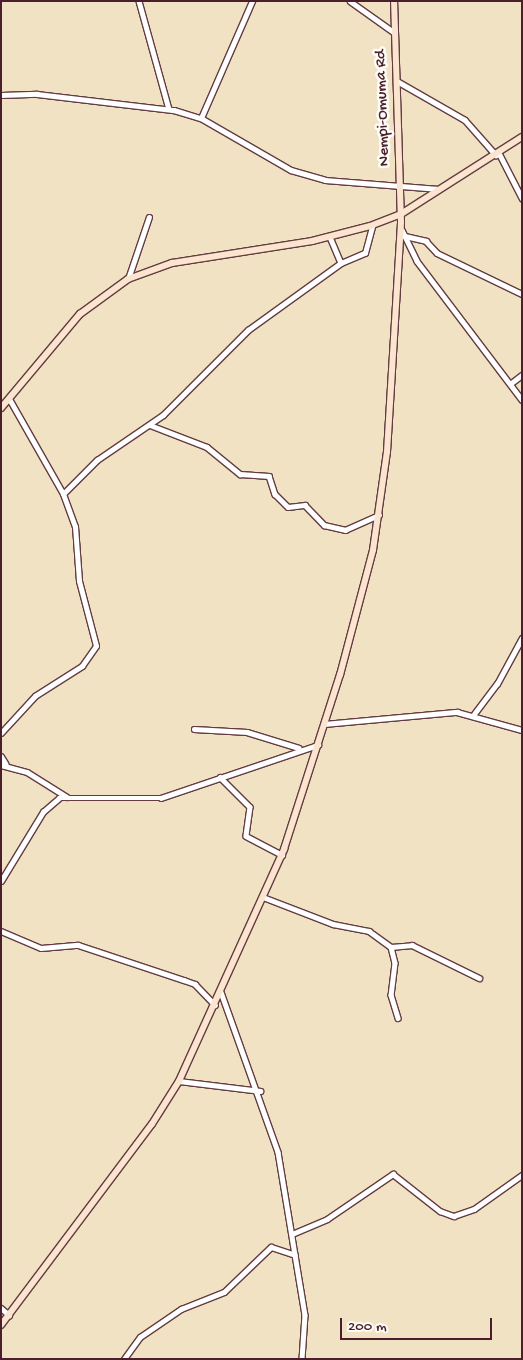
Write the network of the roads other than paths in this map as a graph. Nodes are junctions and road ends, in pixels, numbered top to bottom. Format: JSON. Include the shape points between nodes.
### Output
{"nodes":[{"id":1,"x":139,"y":1,"type":"edge"},
{"id":2,"x":252,"y":1,"type":"edge"},
{"id":3,"x":350,"y":1,"type":"edge"},
{"id":4,"x":394,"y":1,"type":"edge"},
{"id":5,"x":395,"y":33,"type":"junction"},
{"id":6,"x":397,"y":81,"type":"junction"},
{"id":7,"x":1,"y":95,"type":"edge"},
{"id":8,"x":168,"y":109,"type":"junction"},
{"id":9,"x":201,"y":118,"type":"junction"},
{"id":10,"x":520,"y":140,"type":"edge"},
{"id":11,"x":497,"y":154,"type":"junction"},
{"id":12,"x":400,"y":186,"type":"junction"},
{"id":13,"x":441,"y":189,"type":"junction"},
{"id":14,"x":522,"y":198,"type":"edge"},
{"id":15,"x":401,"y":214,"type":"junction"},
{"id":16,"x":149,"y":217,"type":"dead end"},
{"id":17,"x":372,"y":226,"type":"junction"},
{"id":18,"x":401,"y":228,"type":"junction"},
{"id":19,"x":330,"y":236,"type":"junction"},
{"id":20,"x":405,"y":236,"type":"junction"},
{"id":21,"x":340,"y":263,"type":"junction"},
{"id":22,"x":128,"y":279,"type":"junction"},
{"id":23,"x":522,"y":294,"type":"edge"},
{"id":24,"x":522,"y":375,"type":"edge"},
{"id":25,"x":510,"y":384,"type":"junction"},
{"id":26,"x":9,"y":399,"type":"junction"},
{"id":27,"x":522,"y":400,"type":"edge"},
{"id":28,"x":1,"y":408,"type":"edge"},
{"id":29,"x":150,"y":425,"type":"junction"},
{"id":30,"x":63,"y":494,"type":"junction"},
{"id":31,"x":379,"y":515,"type":"junction"},
{"id":32,"x":522,"y":638,"type":"edge"},
{"id":33,"x":474,"y":714,"type":"junction"},
{"id":34,"x":324,"y":724,"type":"junction"},
{"id":35,"x":194,"y":730,"type":"dead end"},
{"id":36,"x":522,"y":730,"type":"edge"},
{"id":37,"x":1,"y":733,"type":"edge"},
{"id":38,"x":318,"y":746,"type":"junction"},
{"id":39,"x":299,"y":748,"type":"junction"},
{"id":40,"x":1,"y":756,"type":"edge"},
{"id":41,"x":4,"y":764,"type":"edge"},
{"id":42,"x":220,"y":777,"type":"junction"},
{"id":43,"x":67,"y":798,"type":"junction"},
{"id":44,"x":282,"y":855,"type":"junction"},
{"id":45,"x":1,"y":881,"type":"edge"},
{"id":46,"x":263,"y":897,"type":"junction"},
{"id":47,"x":1,"y":932,"type":"edge"},
{"id":48,"x":391,"y":947,"type":"junction"},
{"id":49,"x":479,"y":978,"type":"dead end"},
{"id":50,"x":222,"y":992,"type":"junction"},
{"id":51,"x":216,"y":1005,"type":"junction"},
{"id":52,"x":398,"y":1018,"type":"dead end"},
{"id":53,"x":179,"y":1081,"type":"junction"},
{"id":54,"x":260,"y":1091,"type":"junction"},
{"id":55,"x":522,"y":1175,"type":"edge"},
{"id":56,"x":292,"y":1234,"type":"junction"},
{"id":57,"x":295,"y":1255,"type":"junction"},
{"id":58,"x":1,"y":1308,"type":"edge"},
{"id":59,"x":9,"y":1314,"type":"junction"},
{"id":60,"x":1,"y":1325,"type":"edge"},
{"id":61,"x":124,"y":1359,"type":"edge"},
{"id":62,"x":302,"y":1359,"type":"edge"}],
"edges":[{"from":1,"to":8,"type":"street"},
{"from":2,"to":9,"type":"street"},
{"from":3,"to":5,"type":"street"},
{"from":4,"to":5,"type":"street","name":"Nempi-Omuma Rd"},
{"from":5,"to":6,"type":"street","name":"Nempi-Omuma Rd"},
{"from":6,"to":11,"type":"street","via":[[465,120]]},
{"from":6,"to":12,"type":"street","name":"Nempi-Omuma Rd"},
{"from":7,"to":8,"type":"street","via":[[37,94]]},
{"from":8,"to":9,"type":"street"},
{"from":9,"to":12,"type":"street","via":[[291,170],[325,180]]},
{"from":10,"to":11,"type":"street"},
{"from":11,"to":13,"type":"street"},
{"from":11,"to":14,"type":"street"},
{"from":12,"to":13,"type":"street"},
{"from":12,"to":15,"type":"street","name":"Nempi-Omuma Rd"},
{"from":13,"to":15,"type":"street"},
{"from":15,"to":17,"type":"street"},
{"from":15,"to":18,"type":"street","name":"Nempi-Omuma Rd"},
{"from":16,"to":22,"type":"street"},
{"from":17,"to":19,"type":"street"},
{"from":17,"to":21,"type":"street","via":[[365,253]]},
{"from":18,"to":20,"type":"street"},
{"from":18,"to":31,"type":"street","name":"Nempi-Omuma Rd"},
{"from":19,"to":21,"type":"street"},
{"from":19,"to":22,"type":"street","via":[[172,263]]},
{"from":20,"to":23,"type":"street","via":[[426,241],[436,253]]},
{"from":20,"to":25,"type":"street","via":[[417,261]]},
{"from":21,"to":29,"type":"street","via":[[248,330]]},
{"from":22,"to":26,"type":"street","via":[[80,314]]},
{"from":24,"to":25,"type":"street"},
{"from":25,"to":27,"type":"street"},
{"from":26,"to":28,"type":"street"},
{"from":26,"to":30,"type":"street"},
{"from":29,"to":30,"type":"street","via":[[96,460]]},
{"from":29,"to":31,"type":"street","via":[[207,447],[240,474],[270,476],[275,494],[288,507],[305,505],[324,525],[346,530]]},
{"from":30,"to":37,"type":"street","via":[[75,527],[79,580],[96,646],[82,666],[35,696]]},
{"from":31,"to":34,"type":"street","name":"Nempi-Omuma Rd","via":[[360,606]]},
{"from":32,"to":33,"type":"street","via":[[498,684]]},
{"from":33,"to":34,"type":"street","via":[[401,715]]},
{"from":33,"to":36,"type":"street"},
{"from":34,"to":38,"type":"street","name":"Nempi-Omuma Rd"},
{"from":35,"to":39,"type":"street","via":[[247,732]]},
{"from":38,"to":39,"type":"street"},
{"from":38,"to":44,"type":"street","name":"Nempi-Omuma Rd"},
{"from":39,"to":42,"type":"street"},
{"from":40,"to":41,"type":"street"},
{"from":41,"to":43,"type":"street","via":[[27,772]]},
{"from":42,"to":43,"type":"street","via":[[161,798]]},
{"from":42,"to":44,"type":"street","via":[[250,807],[246,836]]},
{"from":43,"to":45,"type":"street","via":[[52,802],[43,812]]},
{"from":44,"to":46,"type":"street","name":"Nempi-Omuma Rd"},
{"from":46,"to":48,"type":"street","via":[[333,924],[369,930]]},
{"from":46,"to":50,"type":"street","name":"Nempi-Omuma Rd"},
{"from":47,"to":51,"type":"street","via":[[41,948],[78,945],[184,980],[194,984]]},
{"from":48,"to":49,"type":"street","via":[[412,945]]},
{"from":48,"to":52,"type":"street","via":[[395,963],[391,995]]},
{"from":50,"to":51,"type":"street","name":"Nempi-Omuma Rd"},
{"from":50,"to":54,"type":"street"},
{"from":51,"to":53,"type":"street","name":"Nempi-Omuma Rd"},
{"from":53,"to":54,"type":"street"},
{"from":53,"to":59,"type":"street","name":"Nempi-Omuma Rd","via":[[152,1124]]},
{"from":54,"to":56,"type":"street","via":[[278,1152]]},
{"from":55,"to":56,"type":"street","via":[[474,1209],[454,1216],[440,1211],[393,1174],[327,1219]]},
{"from":56,"to":57,"type":"street"},
{"from":57,"to":61,"type":"street","via":[[271,1248],[224,1292],[180,1309],[140,1337]]},
{"from":57,"to":62,"type":"street","via":[[305,1315]]},
{"from":58,"to":59,"type":"street"},
{"from":59,"to":60,"type":"street","name":"Nempi-Omuma Rd"}]}
